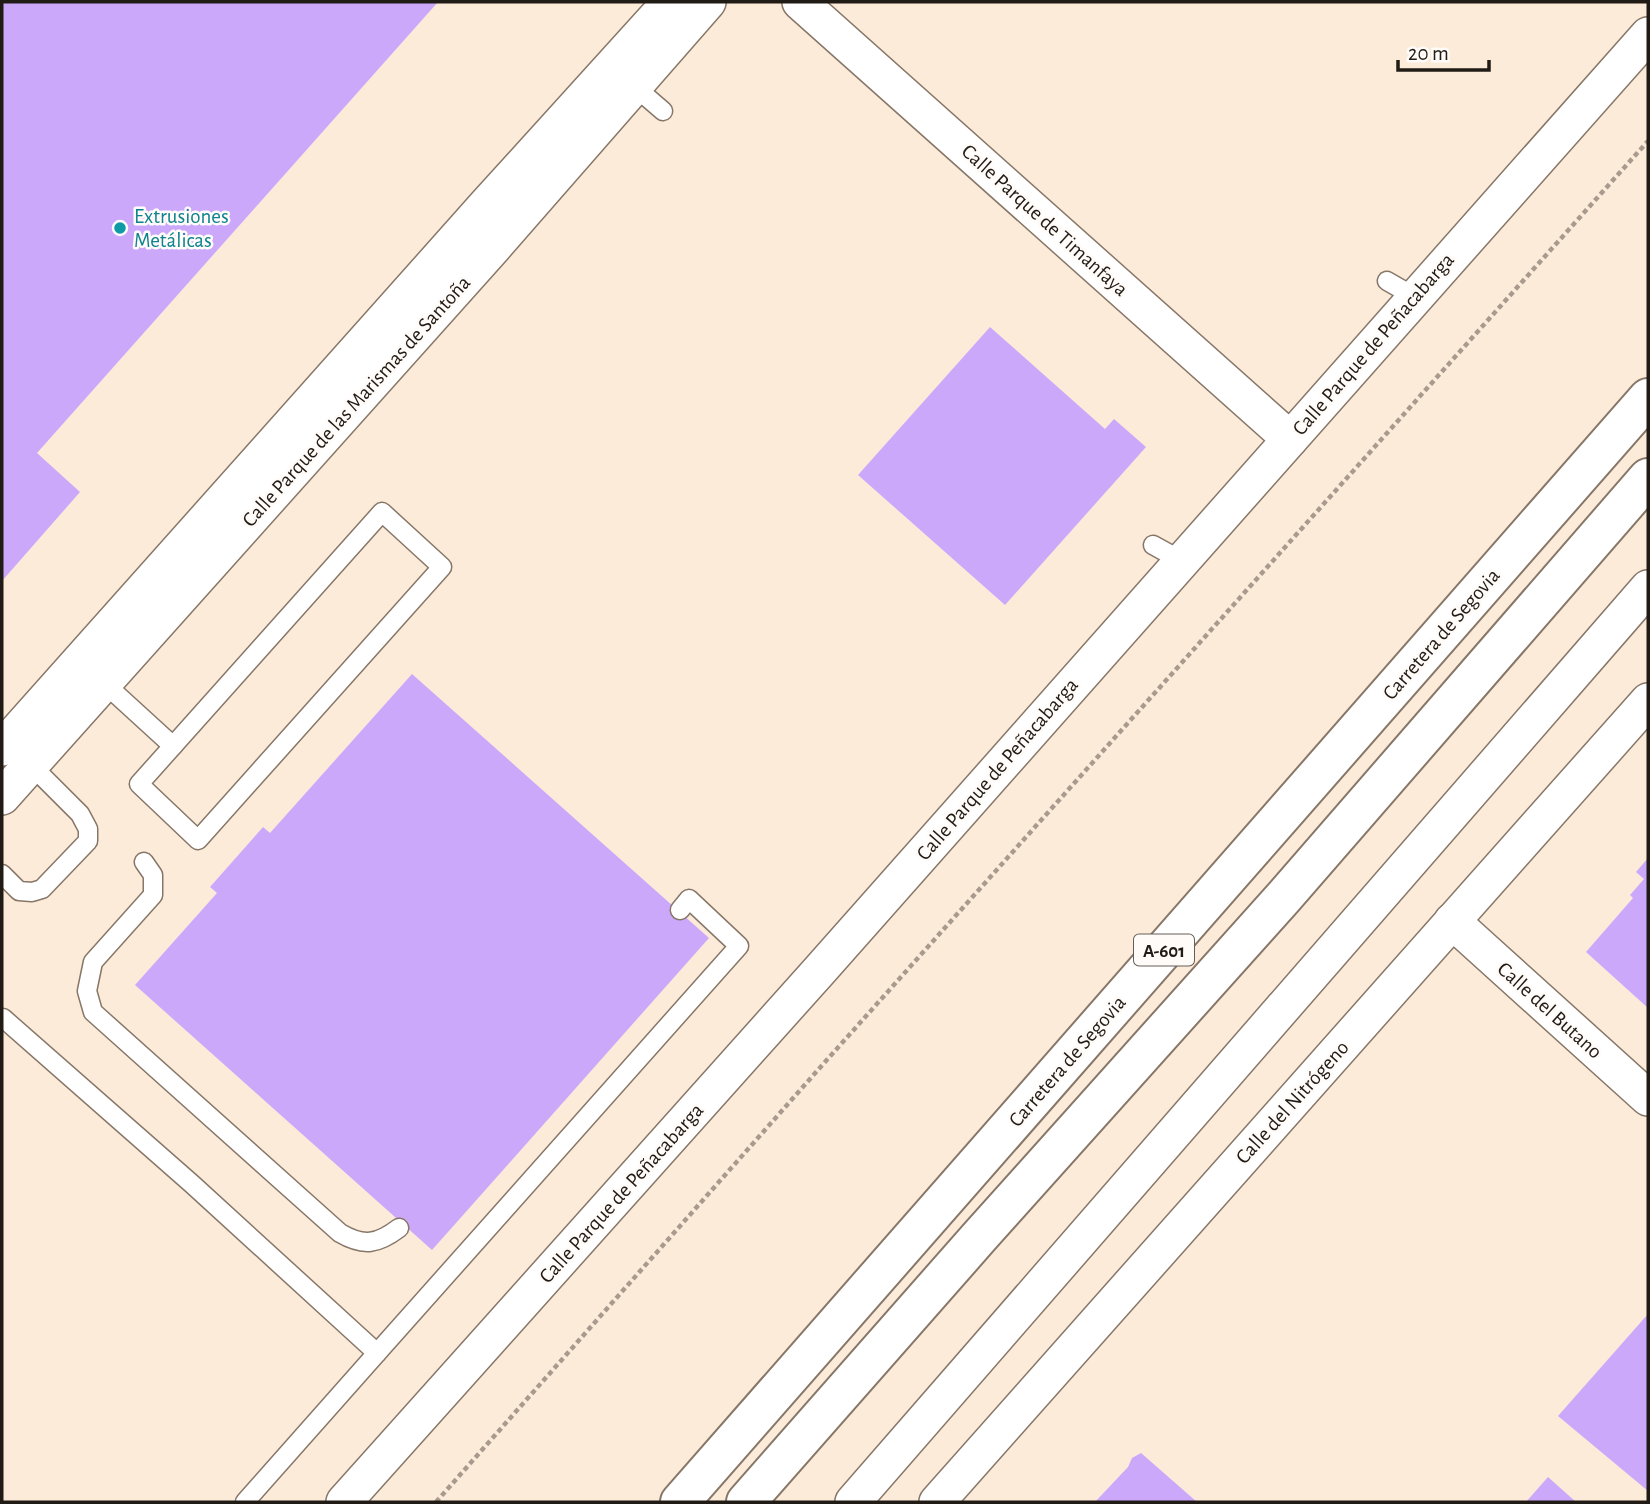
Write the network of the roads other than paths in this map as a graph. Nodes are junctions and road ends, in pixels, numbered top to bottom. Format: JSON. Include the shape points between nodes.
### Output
{"nodes":[{"id":1,"x":670,"y":2,"type":"edge"},
{"id":2,"x":708,"y":2,"type":"edge"},
{"id":3,"x":800,"y":2,"type":"edge"},
{"id":4,"x":1648,"y":35,"type":"edge"},
{"id":5,"x":634,"y":86,"type":"junction"},
{"id":6,"x":663,"y":111,"type":"dead end"},
{"id":7,"x":1648,"y":398,"type":"edge"},
{"id":8,"x":1290,"y":439,"type":"junction"},
{"id":9,"x":1648,"y":478,"type":"edge"},
{"id":10,"x":1648,"y":588,"type":"edge"},
{"id":11,"x":104,"y":683,"type":"junction"},
{"id":12,"x":1648,"y":701,"type":"edge"},
{"id":13,"x":173,"y":746,"type":"junction"},
{"id":14,"x":16,"y":757,"type":"edge"},
{"id":15,"x":2,"y":797,"type":"edge"},
{"id":16,"x":144,"y":862,"type":"dead end"},
{"id":17,"x":2,"y":874,"type":"edge"},
{"id":18,"x":680,"y":910,"type":"dead end"},
{"id":19,"x":1452,"y":921,"type":"junction"},
{"id":20,"x":3,"y":1018,"type":"edge"},
{"id":21,"x":1648,"y":1098,"type":"edge"},
{"id":22,"x":399,"y":1228,"type":"dead end"},
{"id":23,"x":377,"y":1353,"type":"junction"},
{"id":24,"x":245,"y":1502,"type":"edge"},
{"id":25,"x":344,"y":1502,"type":"edge"},
{"id":26,"x":680,"y":1502,"type":"edge"},
{"id":27,"x":746,"y":1502,"type":"edge"},
{"id":28,"x":853,"y":1502,"type":"edge"},
{"id":29,"x":937,"y":1502,"type":"edge"}],
"edges":[{"from":1,"to":14,"type":"street","name":"Calle Parque de las Marismas de Santoña","via":[[486,205]]},
{"from":2,"to":5,"type":"street","name":"Calle Parque de las Marismas de Santoña"},
{"from":3,"to":8,"type":"street","name":"Calle Parque de Timanfaya"},
{"from":4,"to":8,"type":"street","name":"Calle Parque de Peñacabarga","via":[[1401,289]]},
{"from":5,"to":6,"type":"lane"},
{"from":5,"to":11,"type":"street","name":"Calle Parque de las Marismas de Santoña"},
{"from":7,"to":26,"type":"highway","name":"Carretera de Segovia","number":"A-601"},
{"from":8,"to":25,"type":"street","name":"Calle Parque de Peñacabarga","via":[[1167,553],[829,960]]},
{"from":9,"to":27,"type":"highway","number":"A-601","via":[[1292,888]]},
{"from":10,"to":28,"type":"street"},
{"from":11,"to":13,"type":"lane"},
{"from":11,"to":14,"type":"street","name":"Calle Parque de las Marismas de Santoña"},
{"from":12,"to":19,"type":"street","name":"Calle del Nitrógeno"},
{"from":13,"to":13,"type":"lane","via":[[139,784],[198,840],[442,567],[382,512]]},
{"from":14,"to":15,"type":"street","name":"Calle Parque de las Marismas de Santoña"},
{"from":14,"to":17,"type":"lane","via":[[80,814],[88,841],[42,889],[19,891]]},
{"from":16,"to":22,"type":"lane","via":[[153,875],[153,895],[93,962],[87,991],[93,1012],[340,1233],[371,1242]]},
{"from":18,"to":23,"type":"lane","via":[[689,899],[739,946]]},
{"from":19,"to":21,"type":"street","name":"Calle del Butano"},
{"from":19,"to":29,"type":"street","name":"Calle del Nitrógeno"},
{"from":20,"to":23,"type":"lane"},
{"from":23,"to":24,"type":"lane"}]}
